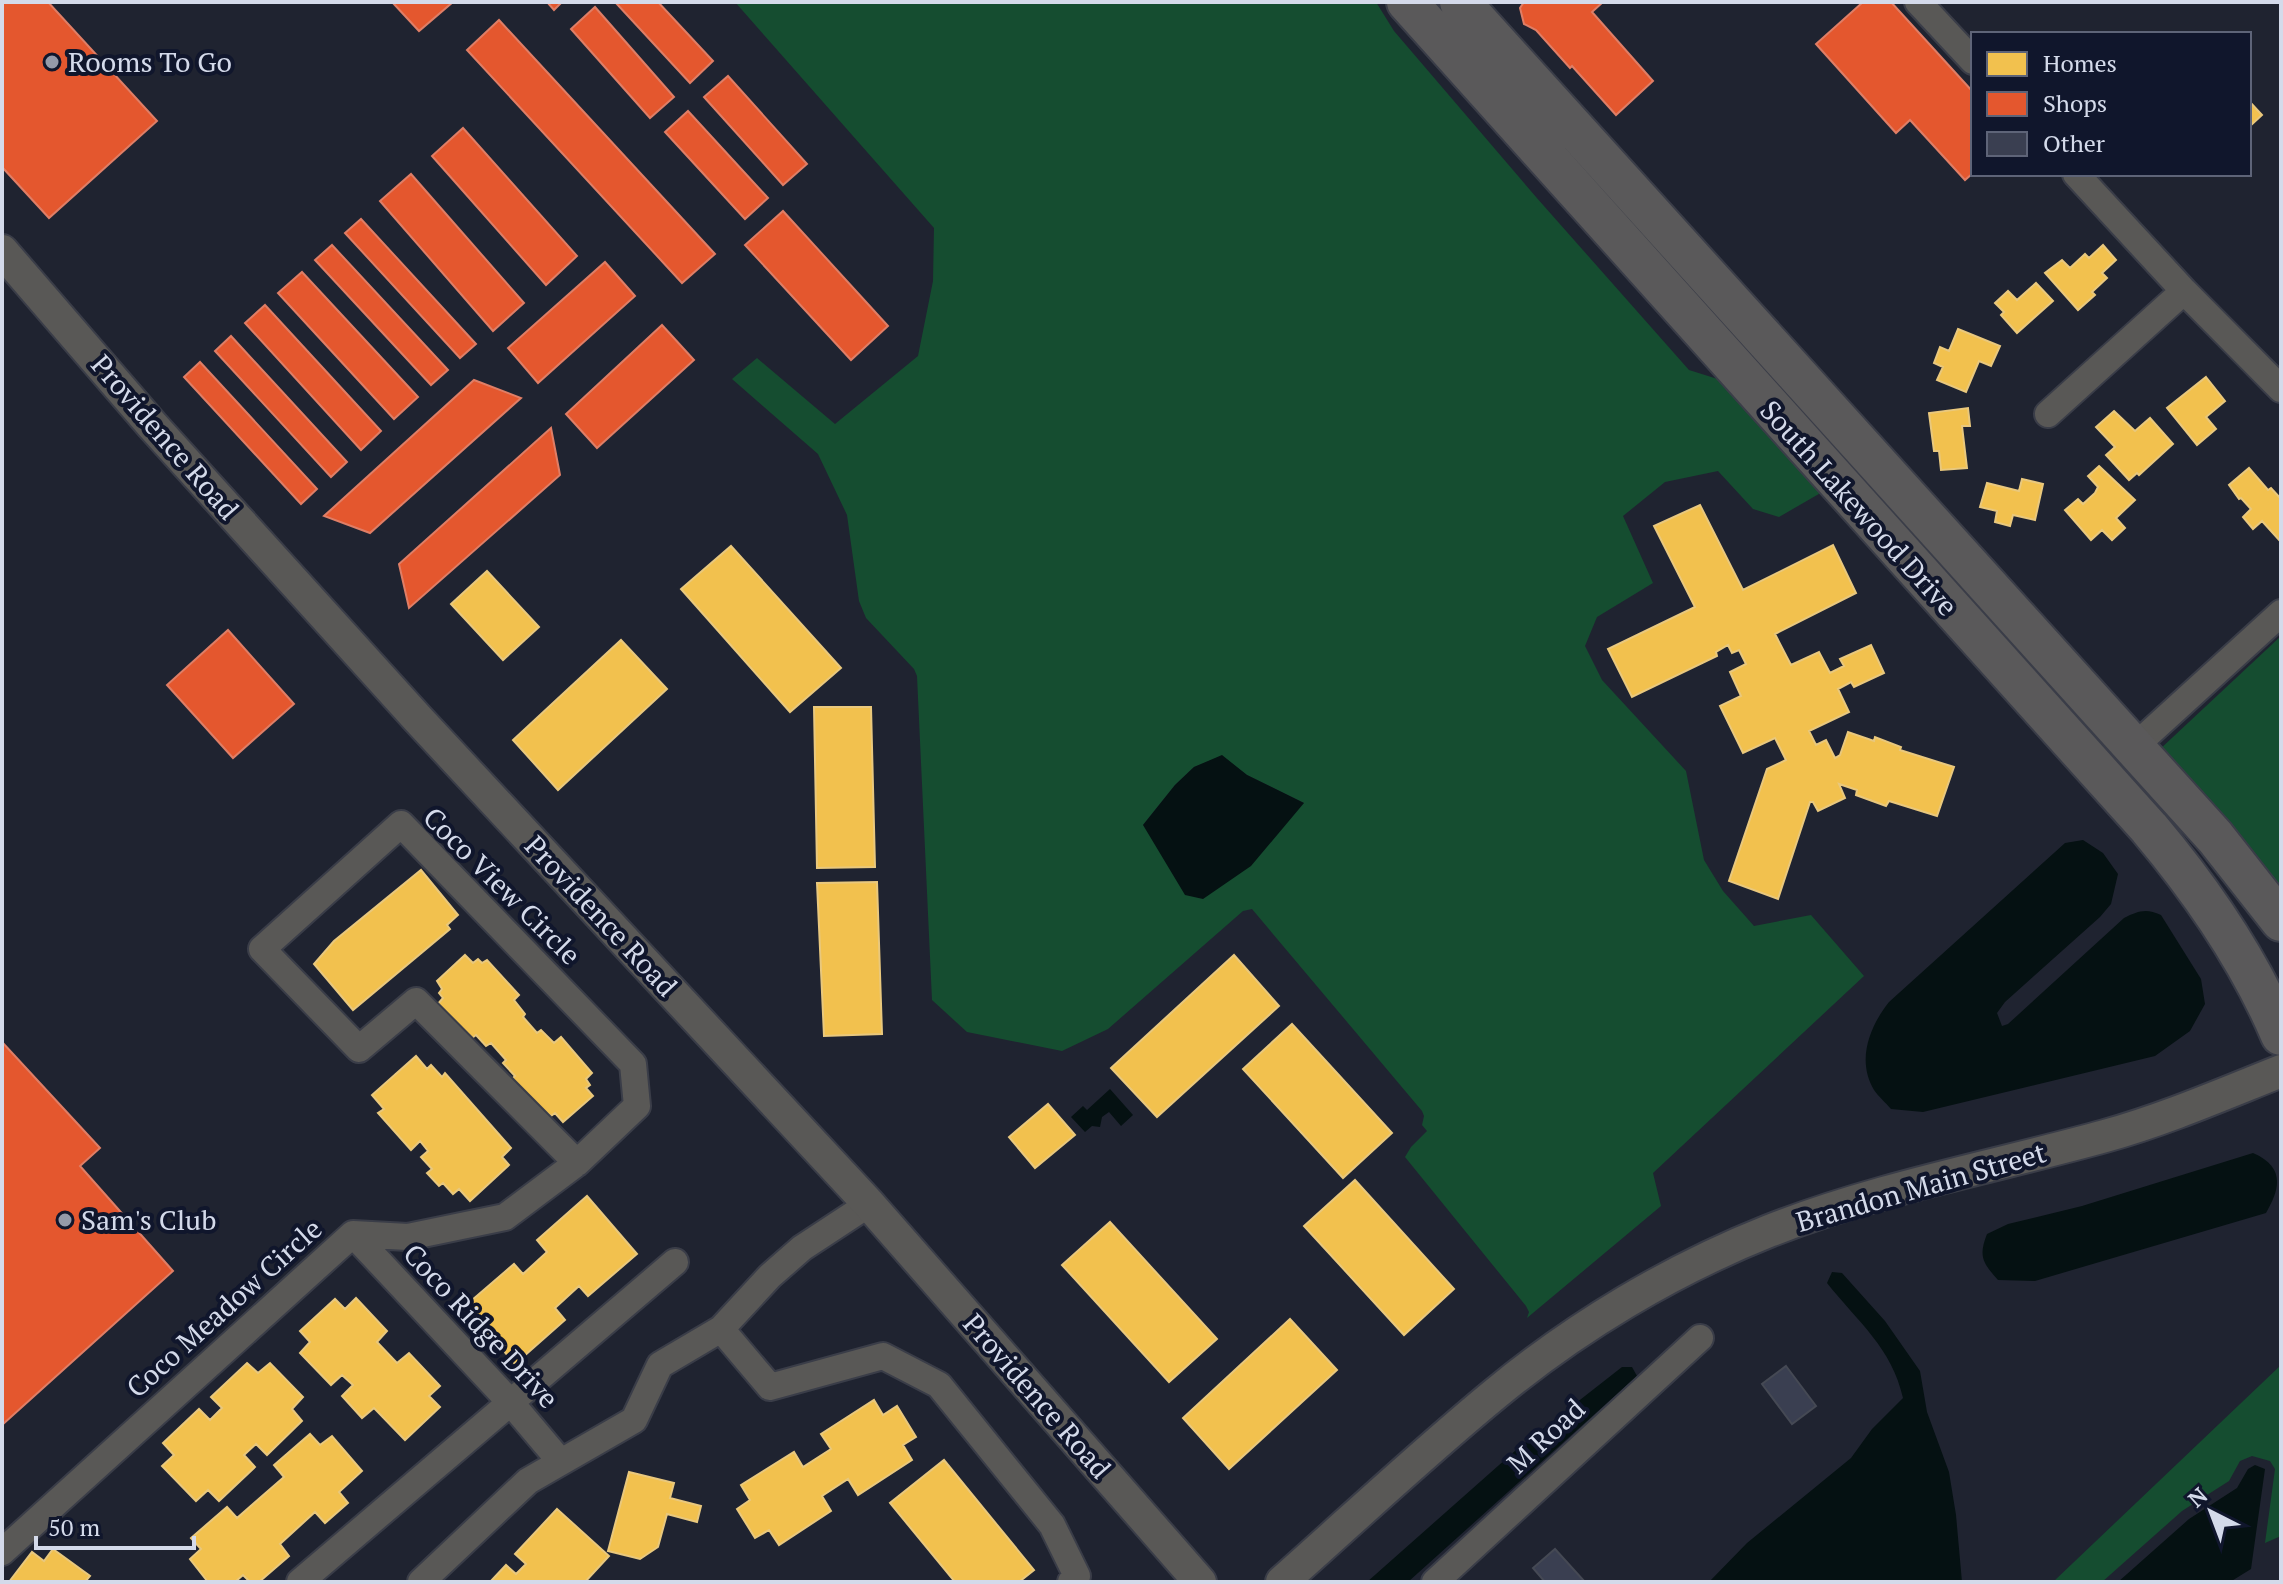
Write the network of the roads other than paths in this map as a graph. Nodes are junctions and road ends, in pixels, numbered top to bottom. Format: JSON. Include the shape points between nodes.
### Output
{"nodes":[{"id":1,"x":1407,"y":2,"type":"edge"},
{"id":2,"x":1918,"y":2,"type":"edge"},
{"id":3,"x":1467,"y":5,"type":"edge"},
{"id":4,"x":1436,"y":37,"type":"junction"},
{"id":5,"x":1971,"y":59,"type":"edge"},
{"id":6,"x":2078,"y":176,"type":"edge"},
{"id":7,"x":2,"y":251,"type":"edge"},
{"id":8,"x":2184,"y":291,"type":"junction"},
{"id":9,"x":2281,"y":389,"type":"edge"},
{"id":10,"x":2048,"y":414,"type":"dead end"},
{"id":11,"x":2281,"y":613,"type":"edge"},
{"id":12,"x":2134,"y":747,"type":"junction"},
{"id":13,"x":2281,"y":921,"type":"edge"},
{"id":14,"x":2281,"y":1035,"type":"edge"},
{"id":15,"x":2281,"y":1071,"type":"edge"},
{"id":16,"x":637,"y":1106,"type":"joint"},
{"id":17,"x":577,"y":1163,"type":"junction"},
{"id":18,"x":869,"y":1204,"type":"junction"},
{"id":19,"x":353,"y":1234,"type":"junction"},
{"id":20,"x":675,"y":1262,"type":"dead end"},
{"id":21,"x":721,"y":1329,"type":"junction"},
{"id":22,"x":1700,"y":1338,"type":"dead end"},
{"id":23,"x":512,"y":1404,"type":"junction"},
{"id":24,"x":560,"y":1461,"type":"junction"},
{"id":25,"x":2,"y":1552,"type":"edge"},
{"id":26,"x":1191,"y":1579,"type":"edge"},
{"id":27,"x":300,"y":1582,"type":"edge"},
{"id":28,"x":421,"y":1582,"type":"edge"},
{"id":29,"x":1071,"y":1582,"type":"edge"},
{"id":30,"x":1282,"y":1582,"type":"edge"},
{"id":31,"x":1435,"y":1582,"type":"edge"}],
"edges":[{"from":1,"to":4,"type":"main road","name":"South Lakewood Drive"},
{"from":2,"to":5,"type":"street"},
{"from":3,"to":4,"type":"street"},
{"from":3,"to":12,"type":"main road","name":"South Lakewood Drive"},
{"from":4,"to":14,"type":"main road","name":"South Lakewood Drive","via":[[2149,828],[2209,906]]},
{"from":6,"to":8,"type":"street"},
{"from":7,"to":18,"type":"street","name":"Providence Road","via":[[418,719]]},
{"from":8,"to":9,"type":"street"},
{"from":8,"to":10,"type":"street"},
{"from":11,"to":12,"type":"street"},
{"from":12,"to":13,"type":"main road","name":"South Lakewood Drive"},
{"from":15,"to":30,"type":"street","name":"Brandon Main Street","via":[[2108,1135],[1834,1206],[1700,1262],[1634,1297],[1496,1393]]},
{"from":16,"to":17,"type":"street","name":"Coco Meadow Circle"},
{"from":16,"to":17,"type":"street","name":"Coco View Circle","via":[[633,1064],[401,824],[262,949],[359,1049],[416,1001]]},
{"from":17,"to":19,"type":"street","name":"Coco Meadow Circle","via":[[505,1217],[408,1237]]},
{"from":18,"to":21,"type":"street","via":[[802,1248]]},
{"from":18,"to":26,"type":"street","name":"Providence Road"},
{"from":19,"to":23,"type":"street","name":"Coco Ridge Drive"},
{"from":19,"to":25,"type":"street","name":"Coco Meadow Circle"},
{"from":20,"to":23,"type":"street"},
{"from":21,"to":24,"type":"street","via":[[660,1365],[634,1420]]},
{"from":21,"to":29,"type":"street","via":[[770,1387],[883,1356],[939,1385],[1052,1525],[1077,1576]]},
{"from":22,"to":31,"type":"street","name":"M Road"},
{"from":23,"to":24,"type":"street","name":"Coco Ridge Drive"},
{"from":23,"to":27,"type":"street"},
{"from":24,"to":28,"type":"street","via":[[528,1481]]}]}
